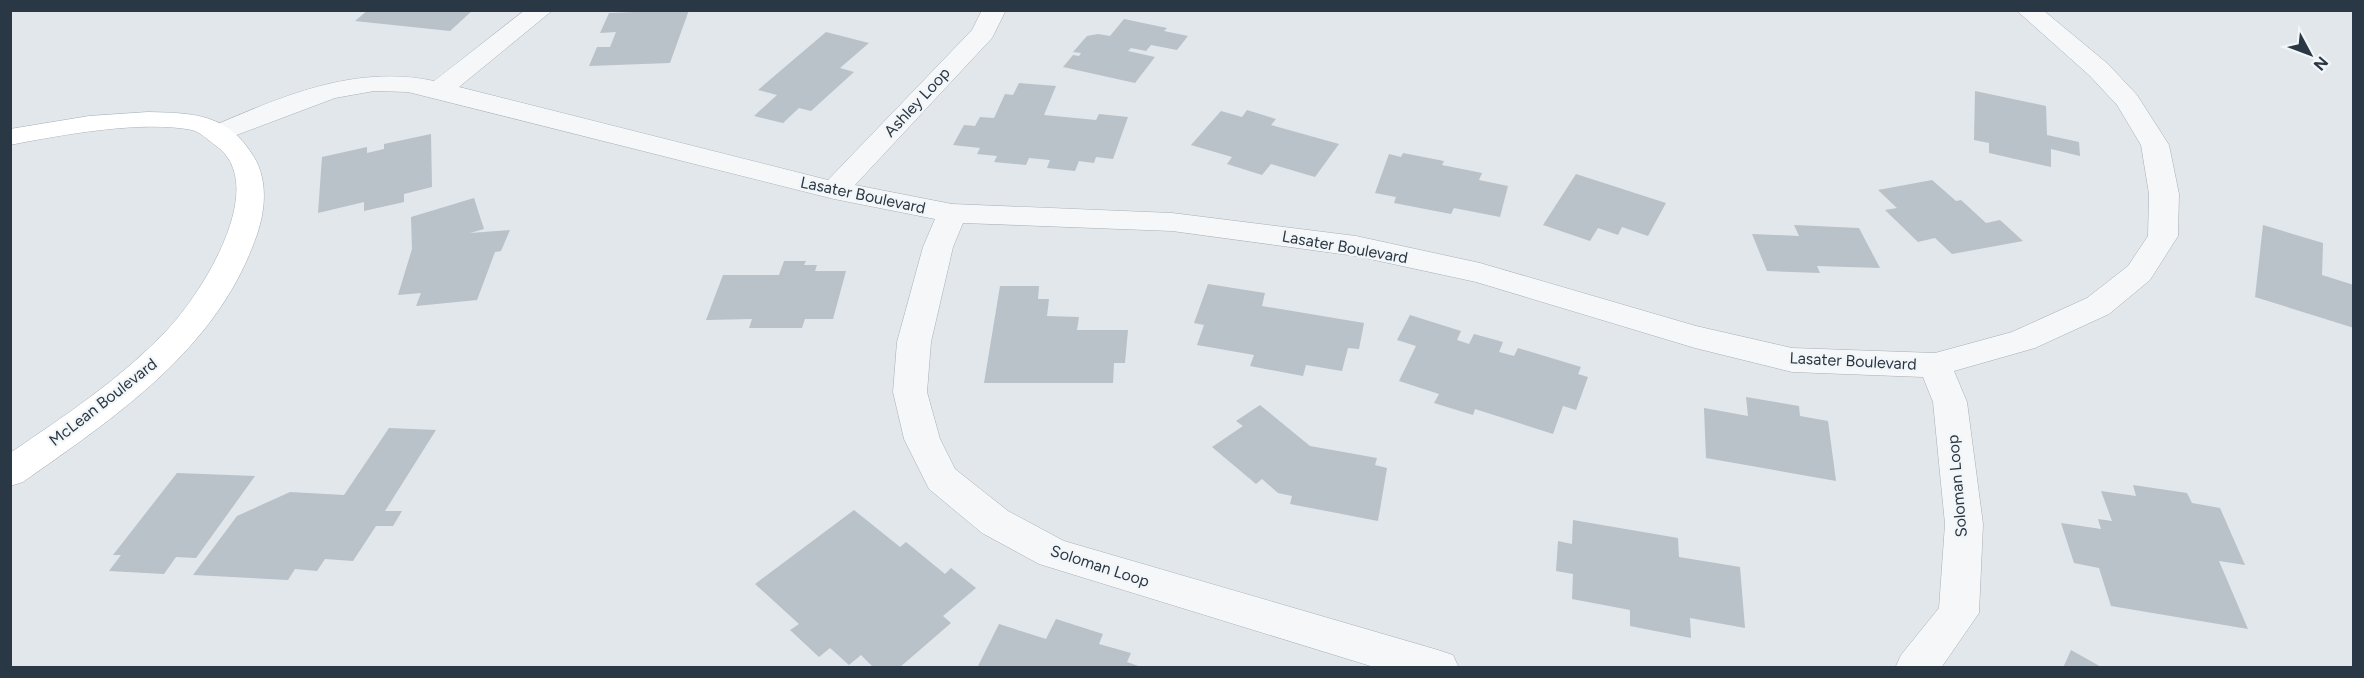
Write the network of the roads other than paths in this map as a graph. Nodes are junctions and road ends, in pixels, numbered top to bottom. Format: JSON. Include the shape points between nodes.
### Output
{"nodes":[{"id":1,"x":542,"y":10,"type":"edge"},
{"id":2,"x":994,"y":10,"type":"edge"},
{"id":3,"x":2028,"y":10,"type":"edge"},
{"id":4,"x":439,"y":90,"type":"junction"},
{"id":5,"x":218,"y":134,"type":"junction"},
{"id":6,"x":10,"y":137,"type":"edge"},
{"id":7,"x":834,"y":190,"type":"junction"},
{"id":8,"x":952,"y":213,"type":"junction"},
{"id":9,"x":1935,"y":365,"type":"junction"},
{"id":10,"x":10,"y":472,"type":"edge"},
{"id":11,"x":1379,"y":660,"type":"edge"},
{"id":12,"x":1438,"y":668,"type":"edge"},
{"id":13,"x":1916,"y":668,"type":"edge"}],
"edges":[{"from":1,"to":4,"type":"street"},
{"from":2,"to":7,"type":"street","name":"Ashley Loop","via":[[983,33]]},
{"from":3,"to":9,"type":"street","name":"Lasater Boulevard","via":[[2099,70],[2128,101],[2154,145],[2164,194],[2163,236],[2139,273],[2098,306],[2023,340]]},
{"from":4,"to":5,"type":"street","name":"Lasater Boulevard","via":[[398,83],[339,88]]},
{"from":4,"to":7,"type":"street","name":"Lasater Boulevard"},
{"from":5,"to":6,"type":"street","name":"McLean Boulevard","via":[[188,122],[105,121]]},
{"from":5,"to":10,"type":"street","name":"McLean Boulevard","via":[[249,167],[251,196],[245,231],[209,299],[182,335],[144,373]]},
{"from":7,"to":8,"type":"street","name":"Lasater Boulevard"},
{"from":8,"to":9,"type":"street","name":"Lasater Boulevard","via":[[1172,222],[1356,246],[1480,273],[1695,337],[1792,360]]},
{"from":8,"to":11,"type":"street","name":"Soloman Loop","via":[[938,247],[915,342],[910,392],[922,439],[942,479],[995,522],[1053,553]]},
{"from":9,"to":13,"type":"street","name":"Soloman Loop","via":[[1950,402],[1964,524],[1959,613]]},
{"from":11,"to":12,"type":"street","name":"Soloman Loop"}]}
